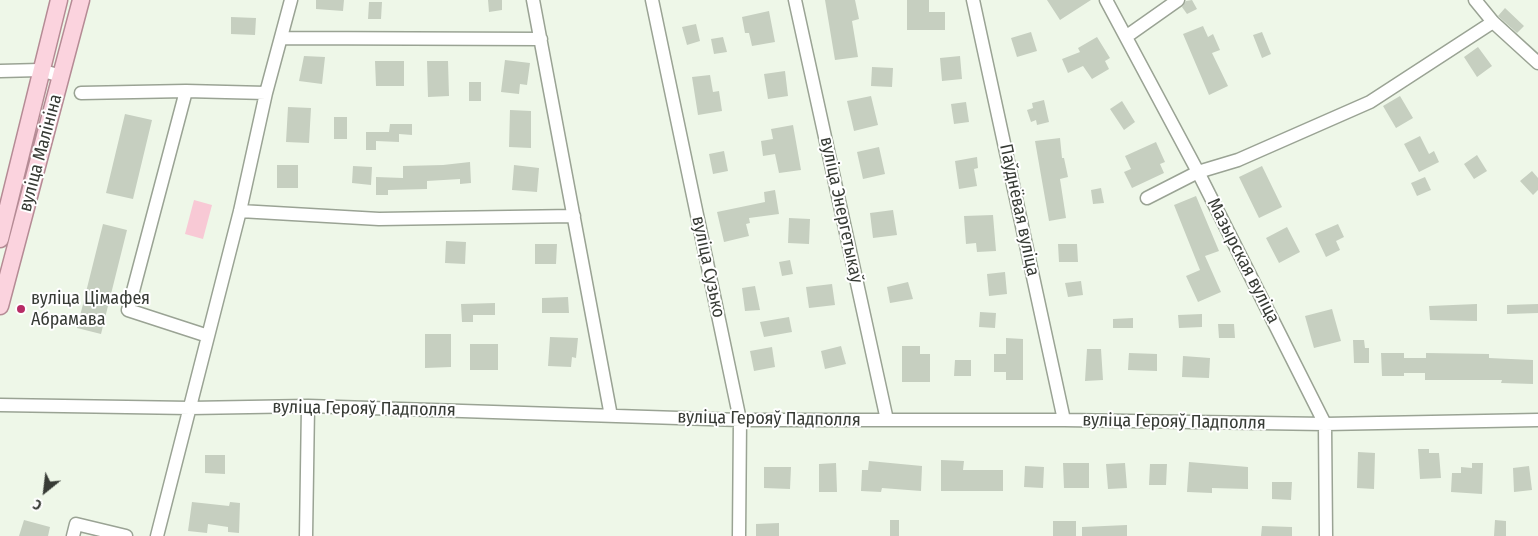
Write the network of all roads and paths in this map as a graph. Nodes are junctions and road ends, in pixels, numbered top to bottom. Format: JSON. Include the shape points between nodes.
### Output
{"nodes":[{"id":1,"x":59,"y":0,"type":"edge"},
{"id":2,"x":80,"y":0,"type":"edge"},
{"id":3,"x":291,"y":0,"type":"edge"},
{"id":4,"x":533,"y":0,"type":"edge"},
{"id":5,"x":652,"y":0,"type":"edge"},
{"id":6,"x":794,"y":0,"type":"edge"},
{"id":7,"x":973,"y":0,"type":"edge"},
{"id":8,"x":1106,"y":0,"type":"edge"},
{"id":9,"x":1178,"y":0,"type":"edge"},
{"id":10,"x":1475,"y":0,"type":"edge"},
{"id":11,"x":1493,"y":22,"type":"junction"},
{"id":12,"x":1127,"y":36,"type":"junction"},
{"id":13,"x":282,"y":38,"type":"junction"},
{"id":14,"x":540,"y":39,"type":"junction"},
{"id":15,"x":1538,"y":63,"type":"edge"},
{"id":16,"x":40,"y":70,"type":"junction"},
{"id":17,"x":0,"y":71,"type":"edge"},
{"id":18,"x":61,"y":76,"type":"junction"},
{"id":19,"x":186,"y":91,"type":"junction"},
{"id":20,"x":81,"y":93,"type":"dead end"},
{"id":21,"x":266,"y":93,"type":"junction"},
{"id":22,"x":1198,"y":172,"type":"junction"},
{"id":23,"x":1147,"y":198,"type":"dead end"},
{"id":24,"x":240,"y":210,"type":"junction"},
{"id":25,"x":574,"y":216,"type":"junction"},
{"id":26,"x":3,"y":217,"type":"edge"},
{"id":27,"x":0,"y":239,"type":"edge"},
{"id":28,"x":0,"y":306,"type":"edge"},
{"id":29,"x":208,"y":336,"type":"junction"},
{"id":30,"x":0,"y":405,"type":"edge"},
{"id":31,"x":308,"y":406,"type":"junction"},
{"id":32,"x":190,"y":408,"type":"junction"},
{"id":33,"x":611,"y":416,"type":"junction"},
{"id":34,"x":740,"y":420,"type":"junction"},
{"id":35,"x":888,"y":420,"type":"junction"},
{"id":36,"x":1064,"y":420,"type":"junction"},
{"id":37,"x":1538,"y":420,"type":"edge"},
{"id":38,"x":1325,"y":424,"type":"junction"},
{"id":39,"x":73,"y":536,"type":"edge"},
{"id":40,"x":126,"y":536,"type":"edge"},
{"id":41,"x":157,"y":536,"type":"edge"},
{"id":42,"x":306,"y":536,"type":"edge"},
{"id":43,"x":739,"y":536,"type":"edge"},
{"id":44,"x":1326,"y":536,"type":"edge"}],
"edges":[{"from":1,"to":16,"type":"main road","name":"вуліца Малініна"},
{"from":2,"to":18,"type":"main road","name":"вуліца Малініна"},
{"from":3,"to":13,"type":"street"},
{"from":4,"to":14,"type":"street"},
{"from":5,"to":34,"type":"street","name":"вуліца Сузько"},
{"from":6,"to":35,"type":"street","name":"вуліца Энергетыкаў"},
{"from":7,"to":36,"type":"street","name":"Паўднёвая вуліца"},
{"from":8,"to":12,"type":"street","name":"Мазырская вуліца"},
{"from":9,"to":12,"type":"street"},
{"from":10,"to":11,"type":"street"},
{"from":11,"to":15,"type":"street"},
{"from":11,"to":22,"type":"street","via":[[1370,102],[1238,160]]},
{"from":12,"to":22,"type":"street","name":"Мазырская вуліца"},
{"from":13,"to":14,"type":"street"},
{"from":13,"to":21,"type":"street"},
{"from":14,"to":25,"type":"street"},
{"from":16,"to":17,"type":"street"},
{"from":16,"to":18,"type":"street"},
{"from":16,"to":26,"type":"main road","name":"вуліца Малініна"},
{"from":18,"to":28,"type":"main road","name":"вуліца Малініна"},
{"from":19,"to":20,"type":"street"},
{"from":19,"to":21,"type":"street"},
{"from":19,"to":29,"type":"street","via":[[128,310]]},
{"from":21,"to":24,"type":"street"},
{"from":22,"to":23,"type":"street"},
{"from":22,"to":38,"type":"street","name":"Мазырская вуліца"},
{"from":24,"to":25,"type":"street","via":[[379,219]]},
{"from":24,"to":29,"type":"street"},
{"from":25,"to":33,"type":"street"},
{"from":26,"to":27,"type":"main road","name":"вуліца Малініна"},
{"from":29,"to":32,"type":"street"},
{"from":30,"to":32,"type":"street","name":"вуліца Герояў Падполля"},
{"from":31,"to":32,"type":"street","name":"вуліца Герояў Падполля"},
{"from":31,"to":33,"type":"street","name":"вуліца Герояў Падполля"},
{"from":31,"to":42,"type":"street"},
{"from":32,"to":41,"type":"street"},
{"from":33,"to":34,"type":"street","name":"вуліца Герояў Падполля"},
{"from":34,"to":35,"type":"street","name":"вуліца Герояў Падполля"},
{"from":34,"to":43,"type":"street","name":"вуліца Сузько"},
{"from":35,"to":36,"type":"street","name":"вуліца Герояў Падполля"},
{"from":36,"to":38,"type":"street","name":"вуліца Герояў Падполля"},
{"from":37,"to":38,"type":"street","name":"вуліца Герояў Падполля"},
{"from":38,"to":44,"type":"street","name":"Мазырская вуліца"},
{"from":39,"to":40,"type":"street","via":[[76,524]]}]}
